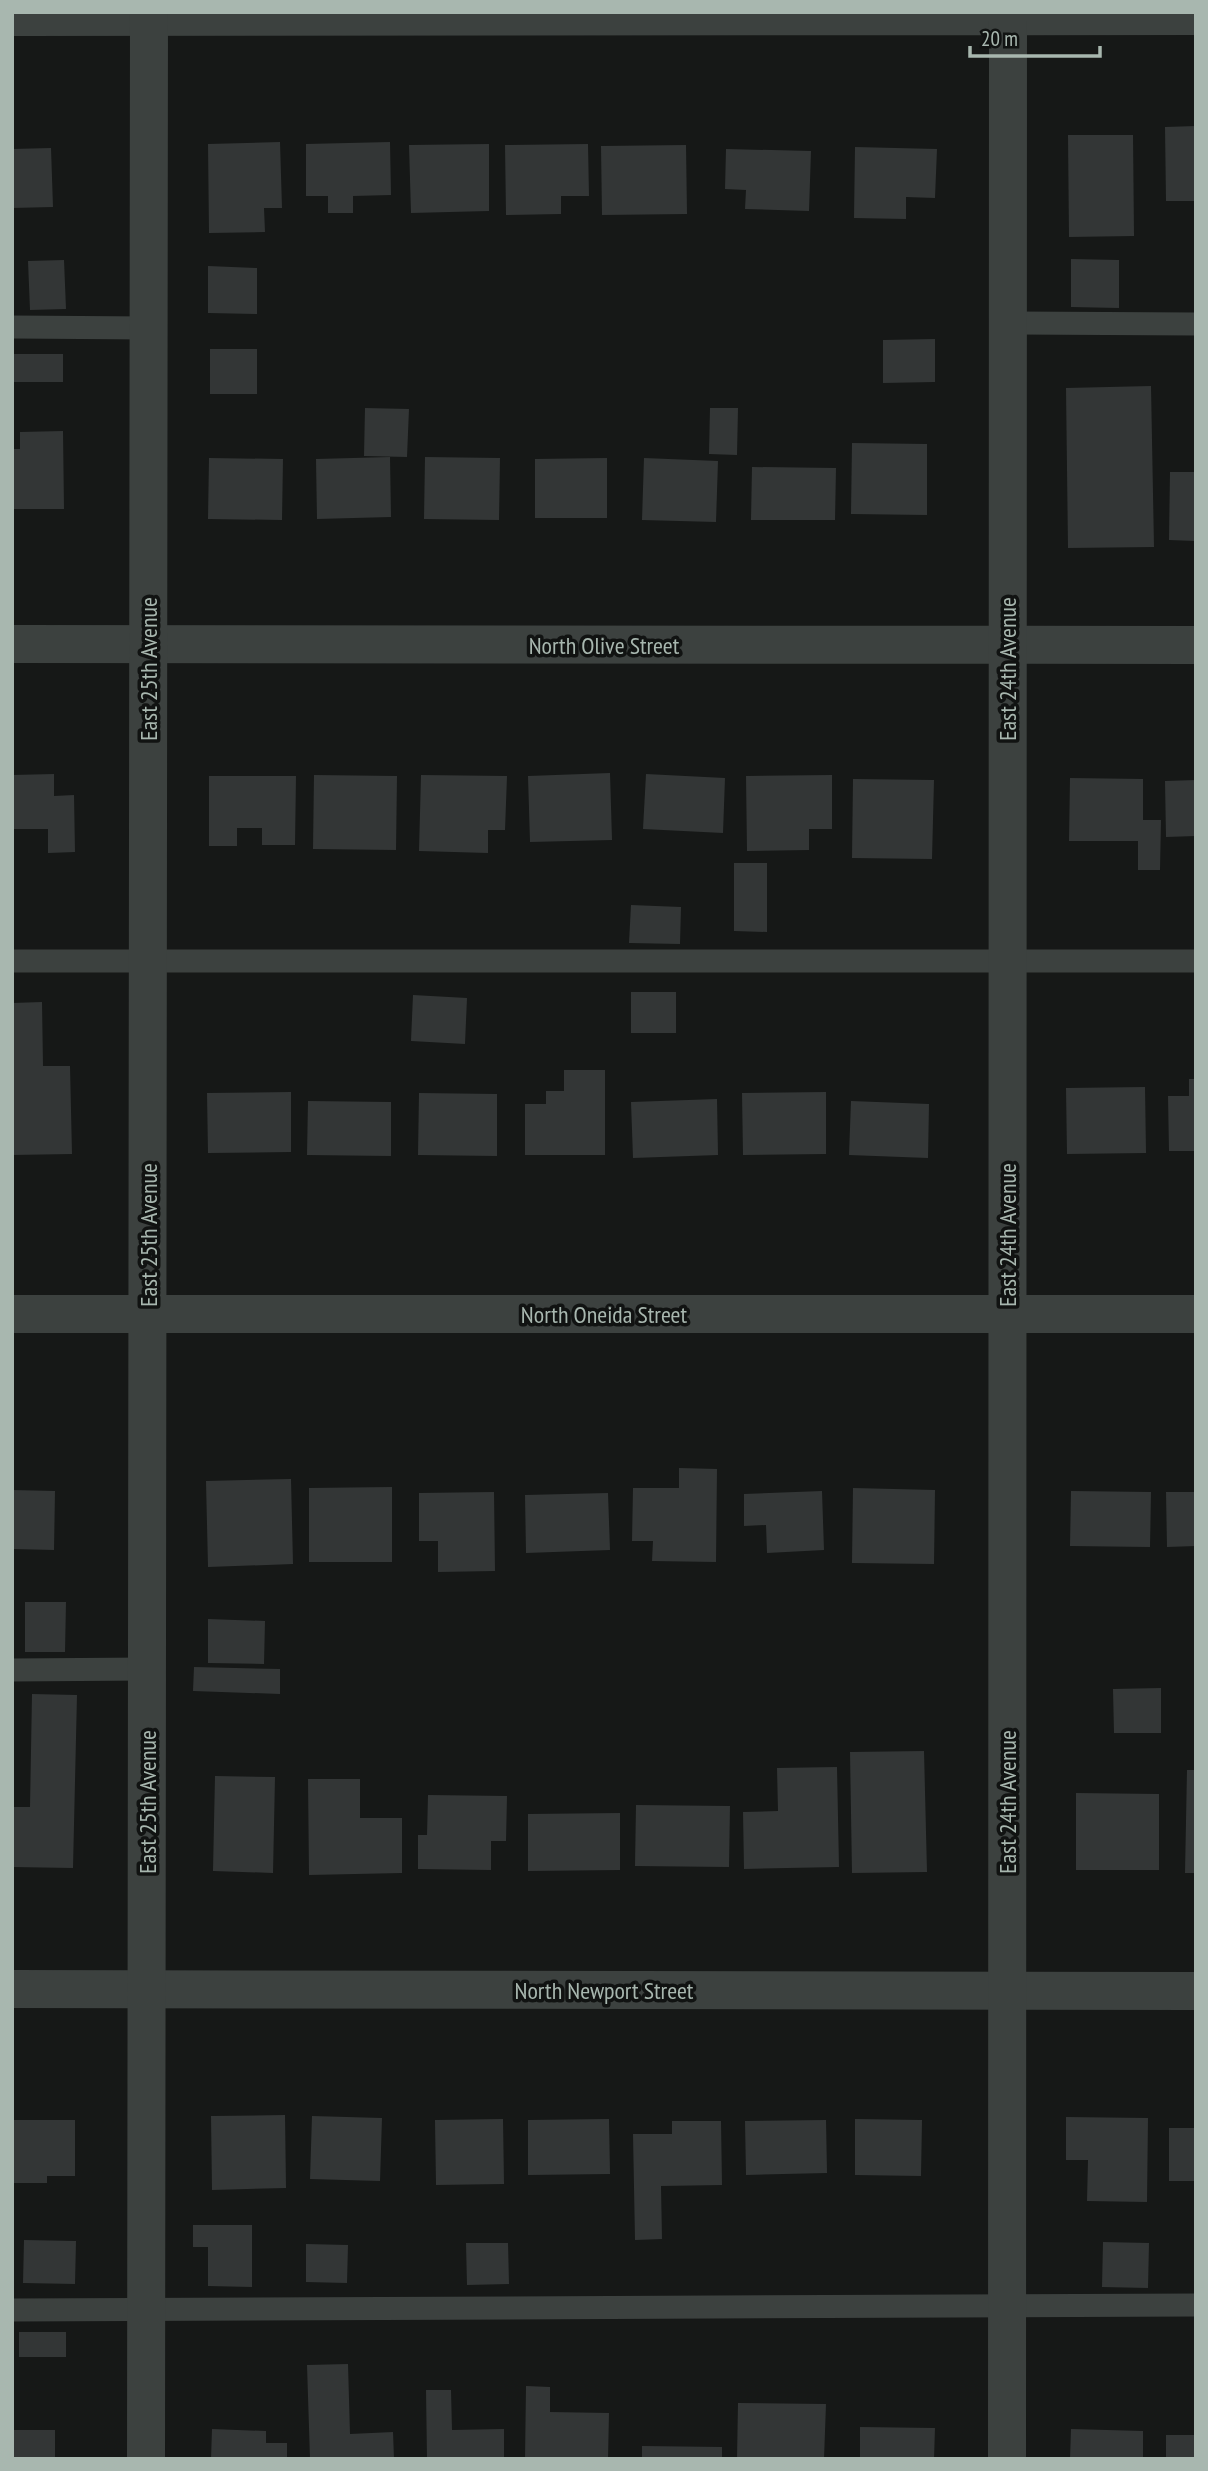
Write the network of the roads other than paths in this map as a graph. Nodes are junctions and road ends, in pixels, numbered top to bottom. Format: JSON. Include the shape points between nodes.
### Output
{"nodes":[{"id":1,"x":1008,"y":14,"type":"edge"},
{"id":2,"x":149,"y":15,"type":"edge"},
{"id":3,"x":1196,"y":16,"type":"edge"},
{"id":4,"x":12,"y":17,"type":"edge"},
{"id":5,"x":1008,"y":323,"type":"junction"},
{"id":6,"x":1196,"y":324,"type":"edge"},
{"id":7,"x":12,"y":327,"type":"edge"},
{"id":8,"x":149,"y":328,"type":"junction"},
{"id":9,"x":149,"y":643,"type":"junction"},
{"id":10,"x":12,"y":644,"type":"edge"},
{"id":11,"x":1007,"y":646,"type":"junction"},
{"id":12,"x":1196,"y":646,"type":"edge"},
{"id":13,"x":12,"y":961,"type":"edge"},
{"id":14,"x":148,"y":961,"type":"junction"},
{"id":15,"x":1007,"y":961,"type":"junction"},
{"id":16,"x":1196,"y":961,"type":"edge"},
{"id":17,"x":12,"y":1314,"type":"edge"},
{"id":18,"x":148,"y":1314,"type":"junction"},
{"id":19,"x":1007,"y":1314,"type":"junction"},
{"id":20,"x":1196,"y":1314,"type":"edge"},
{"id":21,"x":147,"y":1669,"type":"junction"},
{"id":22,"x":12,"y":1670,"type":"edge"},
{"id":23,"x":12,"y":1989,"type":"edge"},
{"id":24,"x":147,"y":1989,"type":"junction"},
{"id":25,"x":1007,"y":1991,"type":"junction"},
{"id":26,"x":1196,"y":1991,"type":"edge"},
{"id":27,"x":1196,"y":2305,"type":"edge"},
{"id":28,"x":1007,"y":2306,"type":"junction"},
{"id":29,"x":146,"y":2310,"type":"junction"},
{"id":30,"x":12,"y":2311,"type":"edge"},
{"id":31,"x":146,"y":2459,"type":"edge"},
{"id":32,"x":1007,"y":2459,"type":"edge"}],
"edges":[{"from":1,"to":2,"type":"street"},
{"from":1,"to":3,"type":"street"},
{"from":1,"to":5,"type":"street","name":"East 24th Avenue"},
{"from":2,"to":4,"type":"street"},
{"from":2,"to":8,"type":"street","name":"East 25th Avenue"},
{"from":5,"to":6,"type":"lane"},
{"from":5,"to":11,"type":"street","name":"East 24th Avenue"},
{"from":7,"to":8,"type":"lane"},
{"from":8,"to":9,"type":"street","name":"East 25th Avenue"},
{"from":9,"to":10,"type":"street","name":"North Olive Street"},
{"from":9,"to":11,"type":"street","name":"North Olive Street"},
{"from":9,"to":14,"type":"street","name":"East 25th Avenue"},
{"from":11,"to":12,"type":"street","name":"North Olive Street"},
{"from":11,"to":15,"type":"street","name":"East 24th Avenue"},
{"from":13,"to":14,"type":"lane"},
{"from":14,"to":15,"type":"lane"},
{"from":14,"to":18,"type":"street","name":"East 25th Avenue"},
{"from":15,"to":16,"type":"lane"},
{"from":15,"to":19,"type":"street","name":"East 24th Avenue"},
{"from":17,"to":18,"type":"street","name":"North Oneida Street"},
{"from":18,"to":19,"type":"street","name":"North Oneida Street"},
{"from":18,"to":21,"type":"street","name":"East 25th Avenue"},
{"from":19,"to":20,"type":"street","name":"North Oneida Street"},
{"from":19,"to":25,"type":"street","name":"East 24th Avenue"},
{"from":21,"to":22,"type":"lane"},
{"from":21,"to":24,"type":"street","name":"East 25th Avenue"},
{"from":23,"to":24,"type":"street","name":"North Newport Street"},
{"from":24,"to":25,"type":"street","name":"North Newport Street"},
{"from":24,"to":29,"type":"street","name":"East 25th Avenue"},
{"from":25,"to":26,"type":"street","name":"North Newport Street"},
{"from":25,"to":28,"type":"street","name":"East 24th Avenue"},
{"from":27,"to":28,"type":"lane"},
{"from":28,"to":29,"type":"lane"},
{"from":28,"to":32,"type":"street","name":"East 24th Avenue"},
{"from":29,"to":30,"type":"lane"},
{"from":29,"to":31,"type":"street","name":"East 25th Avenue"}]}
